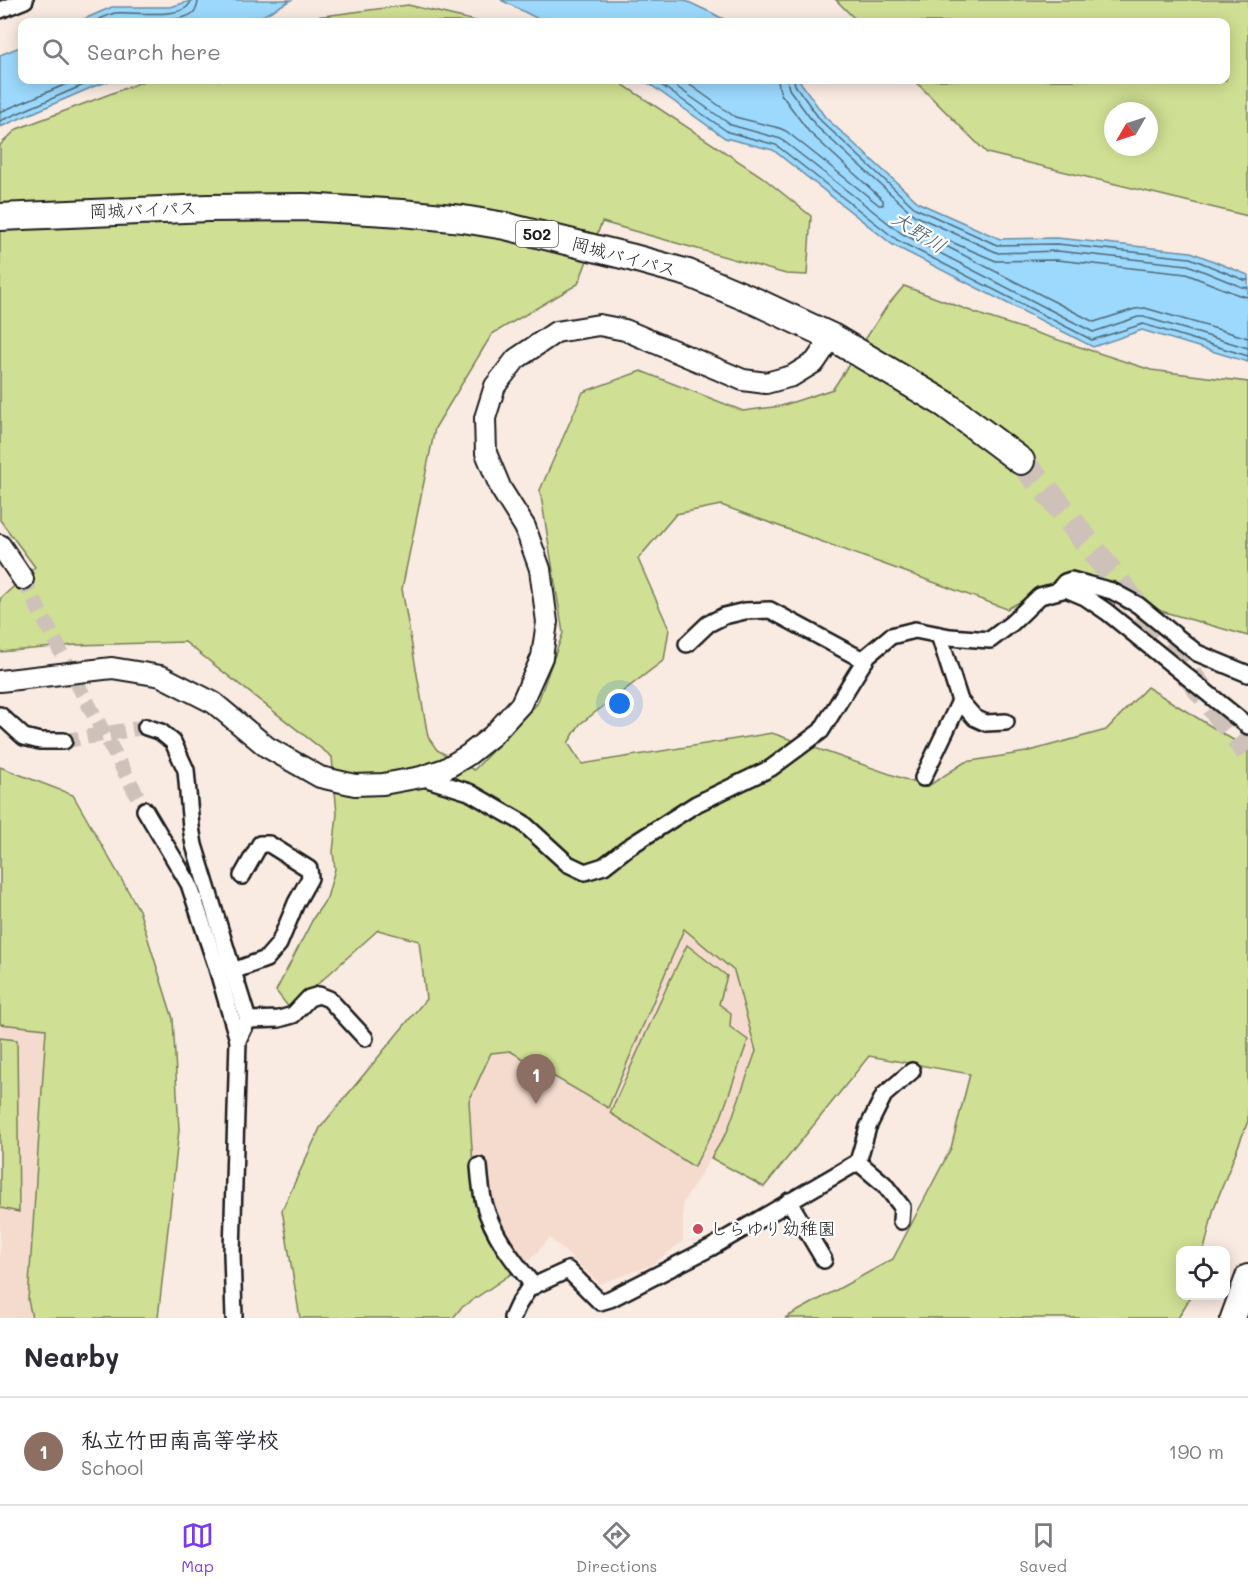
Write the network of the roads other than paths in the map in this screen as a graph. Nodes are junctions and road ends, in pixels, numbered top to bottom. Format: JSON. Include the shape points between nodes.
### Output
{"nodes":[{"id":1,"x":25,"y":0,"type":"edge"},
{"id":2,"x":0,"y":10,"type":"edge"},
{"id":3,"x":0,"y":217,"type":"edge"},
{"id":4,"x":832,"y":337,"type":"junction"},
{"id":5,"x":1021,"y":461,"type":"tunnel mouth"},
{"id":6,"x":0,"y":544,"type":"edge"},
{"id":7,"x":23,"y":579,"type":"tunnel mouth"},
{"id":8,"x":1057,"y":592,"type":"junction"},
{"id":9,"x":939,"y":635,"type":"junction"},
{"id":10,"x":687,"y":644,"type":"dead end"},
{"id":11,"x":865,"y":661,"type":"junction"},
{"id":12,"x":1248,"y":674,"type":"edge"},
{"id":13,"x":0,"y":681,"type":"edge"},
{"id":14,"x":960,"y":701,"type":"junction"},
{"id":15,"x":0,"y":715,"type":"edge"},
{"id":16,"x":1006,"y":722,"type":"dead end"},
{"id":17,"x":1248,"y":726,"type":"edge"},
{"id":18,"x":147,"y":727,"type":"tunnel mouth"},
{"id":19,"x":64,"y":741,"type":"tunnel mouth"},
{"id":20,"x":421,"y":777,"type":"junction"},
{"id":21,"x":922,"y":778,"type":"dead end"},
{"id":22,"x":145,"y":810,"type":"tunnel mouth"},
{"id":23,"x":242,"y":876,"type":"dead end"},
{"id":24,"x":233,"y":971,"type":"junction"},
{"id":25,"x":248,"y":1020,"type":"junction"},
{"id":26,"x":365,"y":1038,"type":"dead end"},
{"id":27,"x":238,"y":1040,"type":"junction"},
{"id":28,"x":912,"y":1071,"type":"dead end"},
{"id":29,"x":858,"y":1162,"type":"junction"},
{"id":30,"x":479,"y":1166,"type":"dead end"},
{"id":31,"x":789,"y":1201,"type":"junction"},
{"id":32,"x":901,"y":1221,"type":"dead end"},
{"id":33,"x":824,"y":1260,"type":"dead end"},
{"id":34,"x":1248,"y":1277,"type":"edge"},
{"id":35,"x":534,"y":1286,"type":"junction"},
{"id":36,"x":234,"y":1318,"type":"edge"},
{"id":37,"x":512,"y":1318,"type":"edge"},
{"id":38,"x":1233,"y":1318,"type":"edge"}],
"edges":[{"from":1,"to":2,"type":"street"},
{"from":3,"to":4,"type":"highway","name":"岡城バイパス","number":"502","via":[[304,207],[505,225],[688,273]]},
{"from":4,"to":5,"type":"highway","name":"岡城バイパス","number":"502","via":[[945,404]]},
{"from":4,"to":20,"type":"street","via":[[815,362],[792,376],[766,383],[743,380],[625,330],[599,325],[556,332],[516,359],[495,386],[485,418],[486,453],[501,489],[525,527],[540,569],[547,622],[542,657],[521,704],[492,736],[445,769]]},
{"from":6,"to":7,"type":"street"},
{"from":8,"to":9,"type":"street","via":[[1040,596],[990,639]]},
{"from":8,"to":12,"type":"street","via":[[1071,580],[1112,591],[1138,604],[1197,653]]},
{"from":8,"to":17,"type":"street","via":[[1066,589],[1100,607]]},
{"from":9,"to":11,"type":"street","via":[[915,630],[891,636]]},
{"from":9,"to":14,"type":"street"},
{"from":10,"to":11,"type":"street","via":[[724,615],[770,610]]},
{"from":11,"to":20,"type":"street","via":[[821,731],[771,768],[696,804],[604,866],[585,872],[568,864],[523,824],[469,792]]},
{"from":13,"to":20,"type":"street","via":[[112,668],[161,676],[214,703],[267,747],[320,777],[355,785]]},
{"from":14,"to":16,"type":"street","via":[[975,718],[986,723]]},
{"from":14,"to":21,"type":"street"},
{"from":15,"to":19,"type":"street","via":[[24,737]]},
{"from":18,"to":24,"type":"street","via":[[162,732],[173,742],[186,770],[194,845]]},
{"from":22,"to":27,"type":"street","via":[[189,884]]},
{"from":23,"to":24,"type":"street","via":[[260,844],[269,844],[309,869],[310,878],[279,944],[266,959]]},
{"from":24,"to":25,"type":"street"},
{"from":25,"to":26,"type":"street","via":[[293,1015],[309,998],[319,995],[329,999]]},
{"from":25,"to":27,"type":"street"},
{"from":27,"to":36,"type":"street","via":[[232,1241]]},
{"from":28,"to":29,"type":"street","via":[[884,1095],[868,1127]]},
{"from":29,"to":31,"type":"street"},
{"from":29,"to":32,"type":"street","via":[[884,1184],[902,1207]]},
{"from":30,"to":35,"type":"street","via":[[484,1204],[495,1230]]},
{"from":31,"to":33,"type":"street"},
{"from":31,"to":35,"type":"street","via":[[712,1247],[610,1299],[600,1302],[568,1270]]},
{"from":34,"to":38,"type":"main road"},
{"from":35,"to":37,"type":"street"}]}
